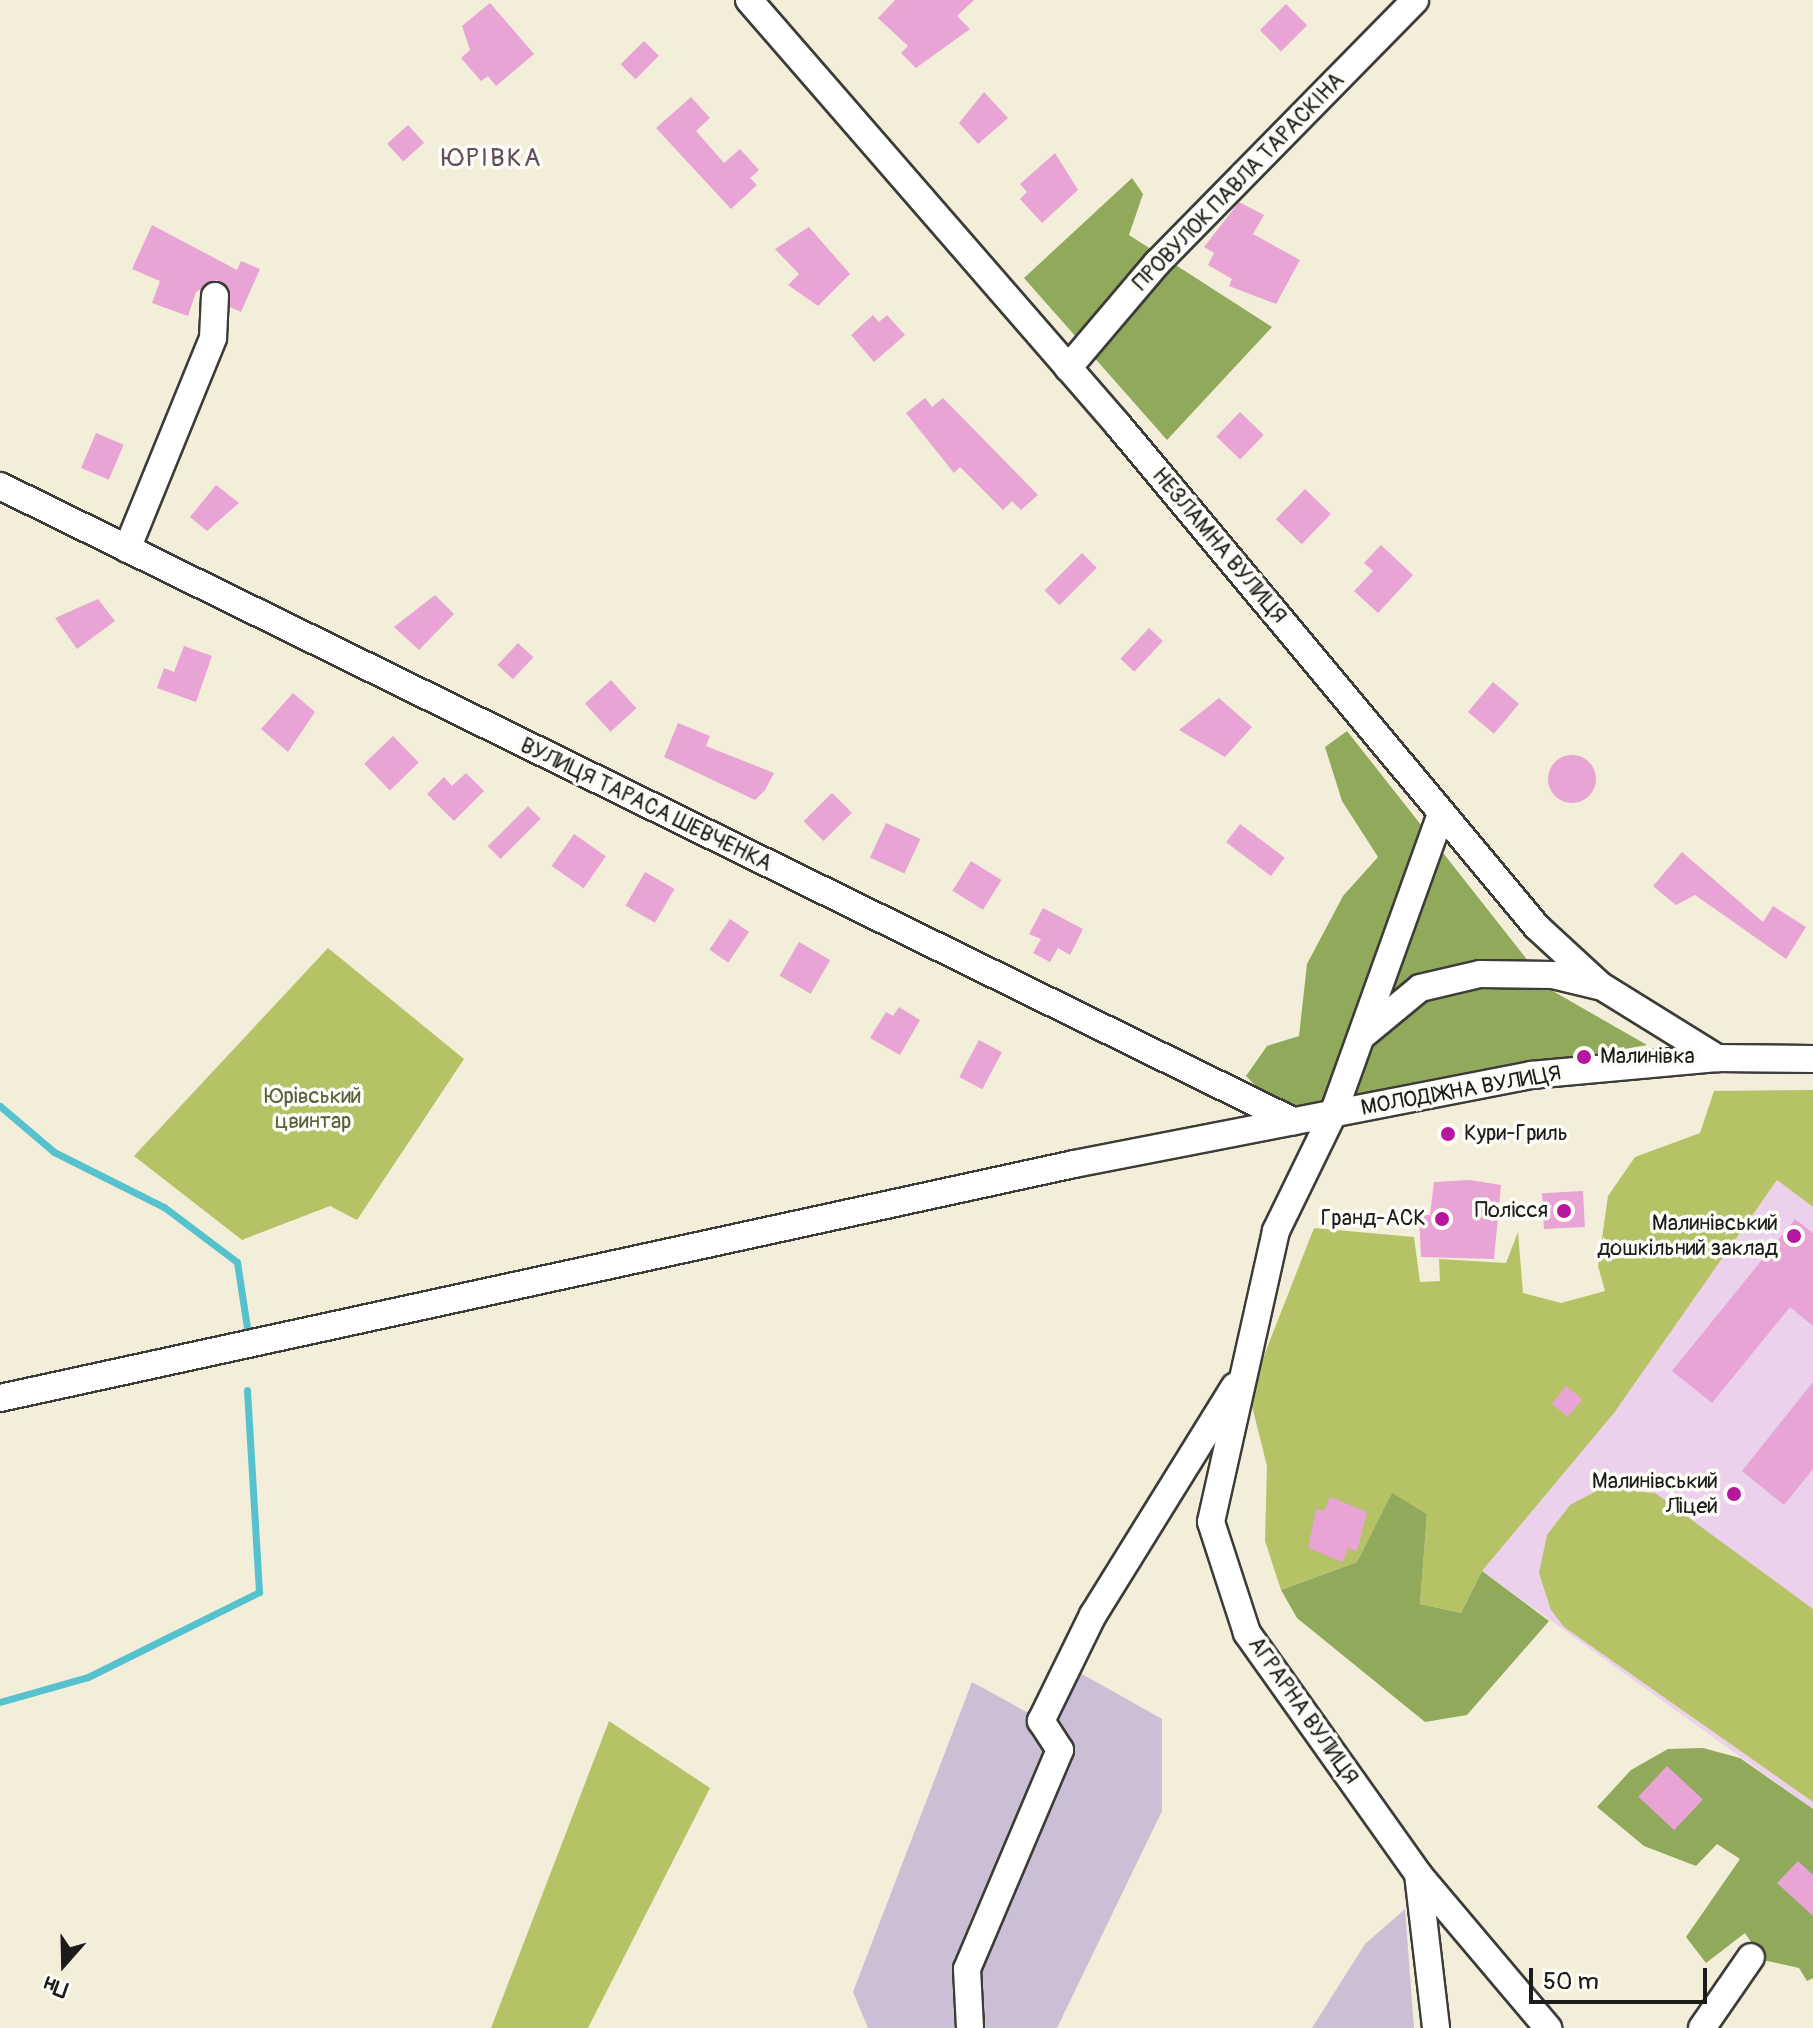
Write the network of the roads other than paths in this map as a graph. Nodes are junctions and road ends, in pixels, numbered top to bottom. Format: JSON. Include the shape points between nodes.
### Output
{"nodes":[{"id":1,"x":749,"y":0,"type":"edge"},
{"id":2,"x":1415,"y":0,"type":"edge"},
{"id":3,"x":215,"y":296,"type":"dead end"},
{"id":4,"x":1068,"y":368,"type":"junction"},
{"id":5,"x":0,"y":486,"type":"edge"},
{"id":6,"x":127,"y":549,"type":"junction"},
{"id":7,"x":1441,"y":814,"type":"junction"},
{"id":8,"x":1601,"y":986,"type":"junction"},
{"id":9,"x":1362,"y":1036,"type":"junction"},
{"id":10,"x":1717,"y":1058,"type":"junction"},
{"id":11,"x":1813,"y":1059,"type":"edge"},
{"id":12,"x":1333,"y":1114,"type":"junction"},
{"id":13,"x":1293,"y":1121,"type":"junction"},
{"id":14,"x":1245,"y":1370,"type":"junction"},
{"id":15,"x":0,"y":1398,"type":"edge"},
{"id":16,"x":1418,"y":1874,"type":"junction"},
{"id":17,"x":1751,"y":1957,"type":"dead end"},
{"id":18,"x":970,"y":2028,"type":"edge"},
{"id":19,"x":1436,"y":2028,"type":"edge"},
{"id":20,"x":1548,"y":2028,"type":"edge"},
{"id":21,"x":1702,"y":2028,"type":"edge"}],
"edges":[{"from":1,"to":4,"type":"street","name":"НЕЗЛАМНА ВУЛИЦЯ"},
{"from":2,"to":4,"type":"street","name":"ПРОВУЛОК ПАВЛА ТАРАСКІНА","via":[[1157,263]]},
{"from":3,"to":6,"type":"street","via":[[213,338]]},
{"from":4,"to":7,"type":"street","name":"НЕЗЛАМНА ВУЛИЦЯ"},
{"from":5,"to":6,"type":"street","name":"ВУЛИЦЯ ТАРАСА ШЕВЧЕНКА"},
{"from":6,"to":13,"type":"street","name":"ВУЛИЦЯ ТАРАСА ШЕВЧЕНКА"},
{"from":7,"to":8,"type":"street","name":"НЕЗЛАМНА ВУЛИЦЯ","via":[[1537,927]]},
{"from":7,"to":9,"type":"street","name":"АГРАРНА ВУЛИЦЯ"},
{"from":8,"to":9,"type":"street","via":[[1553,975],[1480,974],[1420,988]]},
{"from":8,"to":10,"type":"street","name":"НЕЗЛАМНА ВУЛИЦЯ"},
{"from":9,"to":12,"type":"street","name":"АГРАРНА ВУЛИЦЯ"},
{"from":10,"to":11,"type":"street","name":"МОЛОДІЖНА ВУЛИЦЯ"},
{"from":10,"to":12,"type":"street","name":"МОЛОДІЖНА ВУЛИЦЯ","via":[[1531,1075]]},
{"from":12,"to":13,"type":"street","name":"МОЛОДІЖНА ВУЛИЦЯ"},
{"from":12,"to":14,"type":"street","name":"АГРАРНА ВУЛИЦЯ","via":[[1276,1231]]},
{"from":13,"to":15,"type":"street","name":"МОЛОДІЖНА ВУЛИЦЯ"},
{"from":14,"to":16,"type":"street","name":"АГРАРНА ВУЛИЦЯ","via":[[1211,1522],[1247,1633]]},
{"from":14,"to":18,"type":"street","via":[[1093,1615],[1041,1721],[1060,1750],[967,1969]]},
{"from":16,"to":19,"type":"street"},
{"from":16,"to":20,"type":"street","name":"АГРАРНА ВУЛИЦЯ"},
{"from":17,"to":21,"type":"street"}]}
